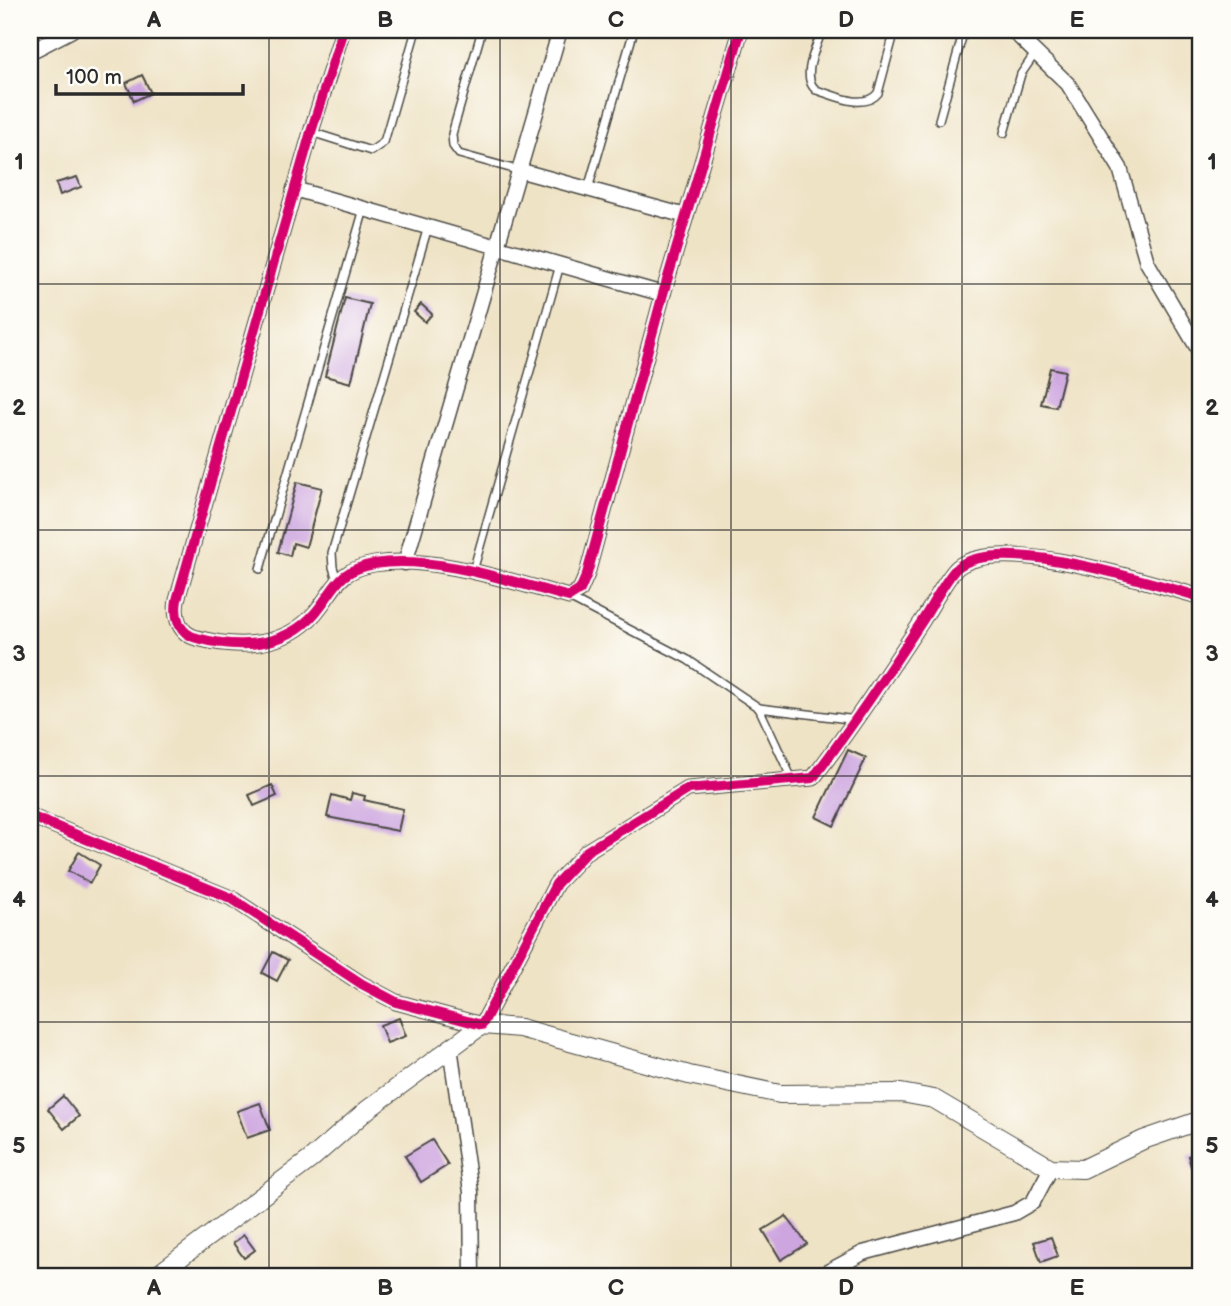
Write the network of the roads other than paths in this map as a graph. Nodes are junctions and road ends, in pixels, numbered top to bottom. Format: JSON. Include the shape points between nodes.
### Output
{"nodes":[{"id":1,"x":72,"y":30,"type":"edge"},
{"id":2,"x":343,"y":30,"type":"edge"},
{"id":3,"x":416,"y":30,"type":"edge"},
{"id":4,"x":482,"y":30,"type":"edge"},
{"id":5,"x":560,"y":30,"type":"edge"},
{"id":6,"x":634,"y":30,"type":"edge"},
{"id":7,"x":741,"y":30,"type":"edge"},
{"id":8,"x":822,"y":30,"type":"edge"},
{"id":9,"x":895,"y":30,"type":"edge"},
{"id":10,"x":964,"y":30,"type":"edge"},
{"id":11,"x":1012,"y":30,"type":"edge"},
{"id":12,"x":1036,"y":51,"type":"junction"},
{"id":13,"x":30,"y":52,"type":"edge"},
{"id":14,"x":939,"y":120,"type":"dead end"},
{"id":15,"x":311,"y":132,"type":"junction"},
{"id":16,"x":1004,"y":133,"type":"dead end"},
{"id":17,"x":518,"y":170,"type":"junction"},
{"id":18,"x":294,"y":189,"type":"junction"},
{"id":19,"x":588,"y":190,"type":"junction"},
{"id":20,"x":364,"y":209,"type":"junction"},
{"id":21,"x":687,"y":216,"type":"junction"},
{"id":22,"x":428,"y":227,"type":"junction"},
{"id":23,"x":495,"y":246,"type":"junction"},
{"id":24,"x":560,"y":265,"type":"junction"},
{"id":25,"x":663,"y":294,"type":"junction"},
{"id":26,"x":1201,"y":354,"type":"edge"},
{"id":27,"x":405,"y":563,"type":"junction"},
{"id":28,"x":260,"y":569,"type":"dead end"},
{"id":29,"x":473,"y":571,"type":"junction"},
{"id":30,"x":337,"y":580,"type":"junction"},
{"id":31,"x":569,"y":597,"type":"junction"},
{"id":32,"x":1201,"y":597,"type":"edge"},
{"id":33,"x":759,"y":708,"type":"junction"},
{"id":34,"x":857,"y":720,"type":"junction"},
{"id":35,"x":793,"y":780,"type":"junction"},
{"id":36,"x":30,"y":816,"type":"edge"},
{"id":37,"x":482,"y":1025,"type":"junction"},
{"id":38,"x":450,"y":1047,"type":"junction"},
{"id":39,"x":1201,"y":1120,"type":"edge"},
{"id":40,"x":1051,"y":1168,"type":"junction"},
{"id":41,"x":156,"y":1276,"type":"edge"},
{"id":42,"x":472,"y":1276,"type":"edge"},
{"id":43,"x":820,"y":1276,"type":"edge"}],
"edges":[{"from":1,"to":13,"type":"street"},
{"from":2,"to":15,"type":"street"},
{"from":3,"to":15,"type":"lane","via":[[380,148],[371,151]]},
{"from":4,"to":17,"type":"lane","via":[[452,134],[453,146],[459,154]]},
{"from":5,"to":17,"type":"street"},
{"from":6,"to":19,"type":"lane"},
{"from":7,"to":21,"type":"street"},
{"from":8,"to":9,"type":"lane","via":[[808,75],[810,85],[862,102],[878,93]]},
{"from":10,"to":14,"type":"lane"},
{"from":11,"to":12,"type":"street"},
{"from":12,"to":16,"type":"lane","via":[[1021,74]]},
{"from":12,"to":26,"type":"street","via":[[1079,100],[1120,168],[1147,262]]},
{"from":15,"to":18,"type":"street"},
{"from":17,"to":19,"type":"street"},
{"from":17,"to":23,"type":"street"},
{"from":18,"to":20,"type":"street"},
{"from":18,"to":30,"type":"street","via":[[177,600],[177,620],[190,636],[220,645],[266,642],[308,621]]},
{"from":19,"to":21,"type":"street"},
{"from":20,"to":22,"type":"street"},
{"from":20,"to":28,"type":"lane"},
{"from":21,"to":25,"type":"street"},
{"from":22,"to":23,"type":"street"},
{"from":22,"to":30,"type":"lane","via":[[332,553]]},
{"from":23,"to":24,"type":"street"},
{"from":23,"to":27,"type":"street"},
{"from":24,"to":25,"type":"street"},
{"from":24,"to":29,"type":"lane"},
{"from":25,"to":31,"type":"street","via":[[587,574],[580,590]]},
{"from":27,"to":29,"type":"street"},
{"from":27,"to":30,"type":"street","via":[[373,564]]},
{"from":29,"to":31,"type":"street"},
{"from":31,"to":33,"type":"lane","via":[[688,660]]},
{"from":32,"to":34,"type":"street","via":[[1088,565],[1011,556],[958,567]]},
{"from":33,"to":34,"type":"lane"},
{"from":33,"to":35,"type":"lane"},
{"from":34,"to":35,"type":"street","via":[[813,778]]},
{"from":35,"to":37,"type":"street","via":[[688,789],[587,851],[556,884]]},
{"from":36,"to":37,"type":"street","via":[[232,898],[396,1002]]},
{"from":37,"to":38,"type":"street"},
{"from":37,"to":40,"type":"street","via":[[520,1028],[689,1075],[780,1094],[901,1093],[934,1100]]},
{"from":38,"to":41,"type":"street"},
{"from":38,"to":42,"type":"street","via":[[471,1192]]},
{"from":39,"to":40,"type":"street","via":[[1143,1140],[1083,1169]]},
{"from":40,"to":43,"type":"street","via":[[1033,1202],[1014,1213],[863,1253]]}]}
